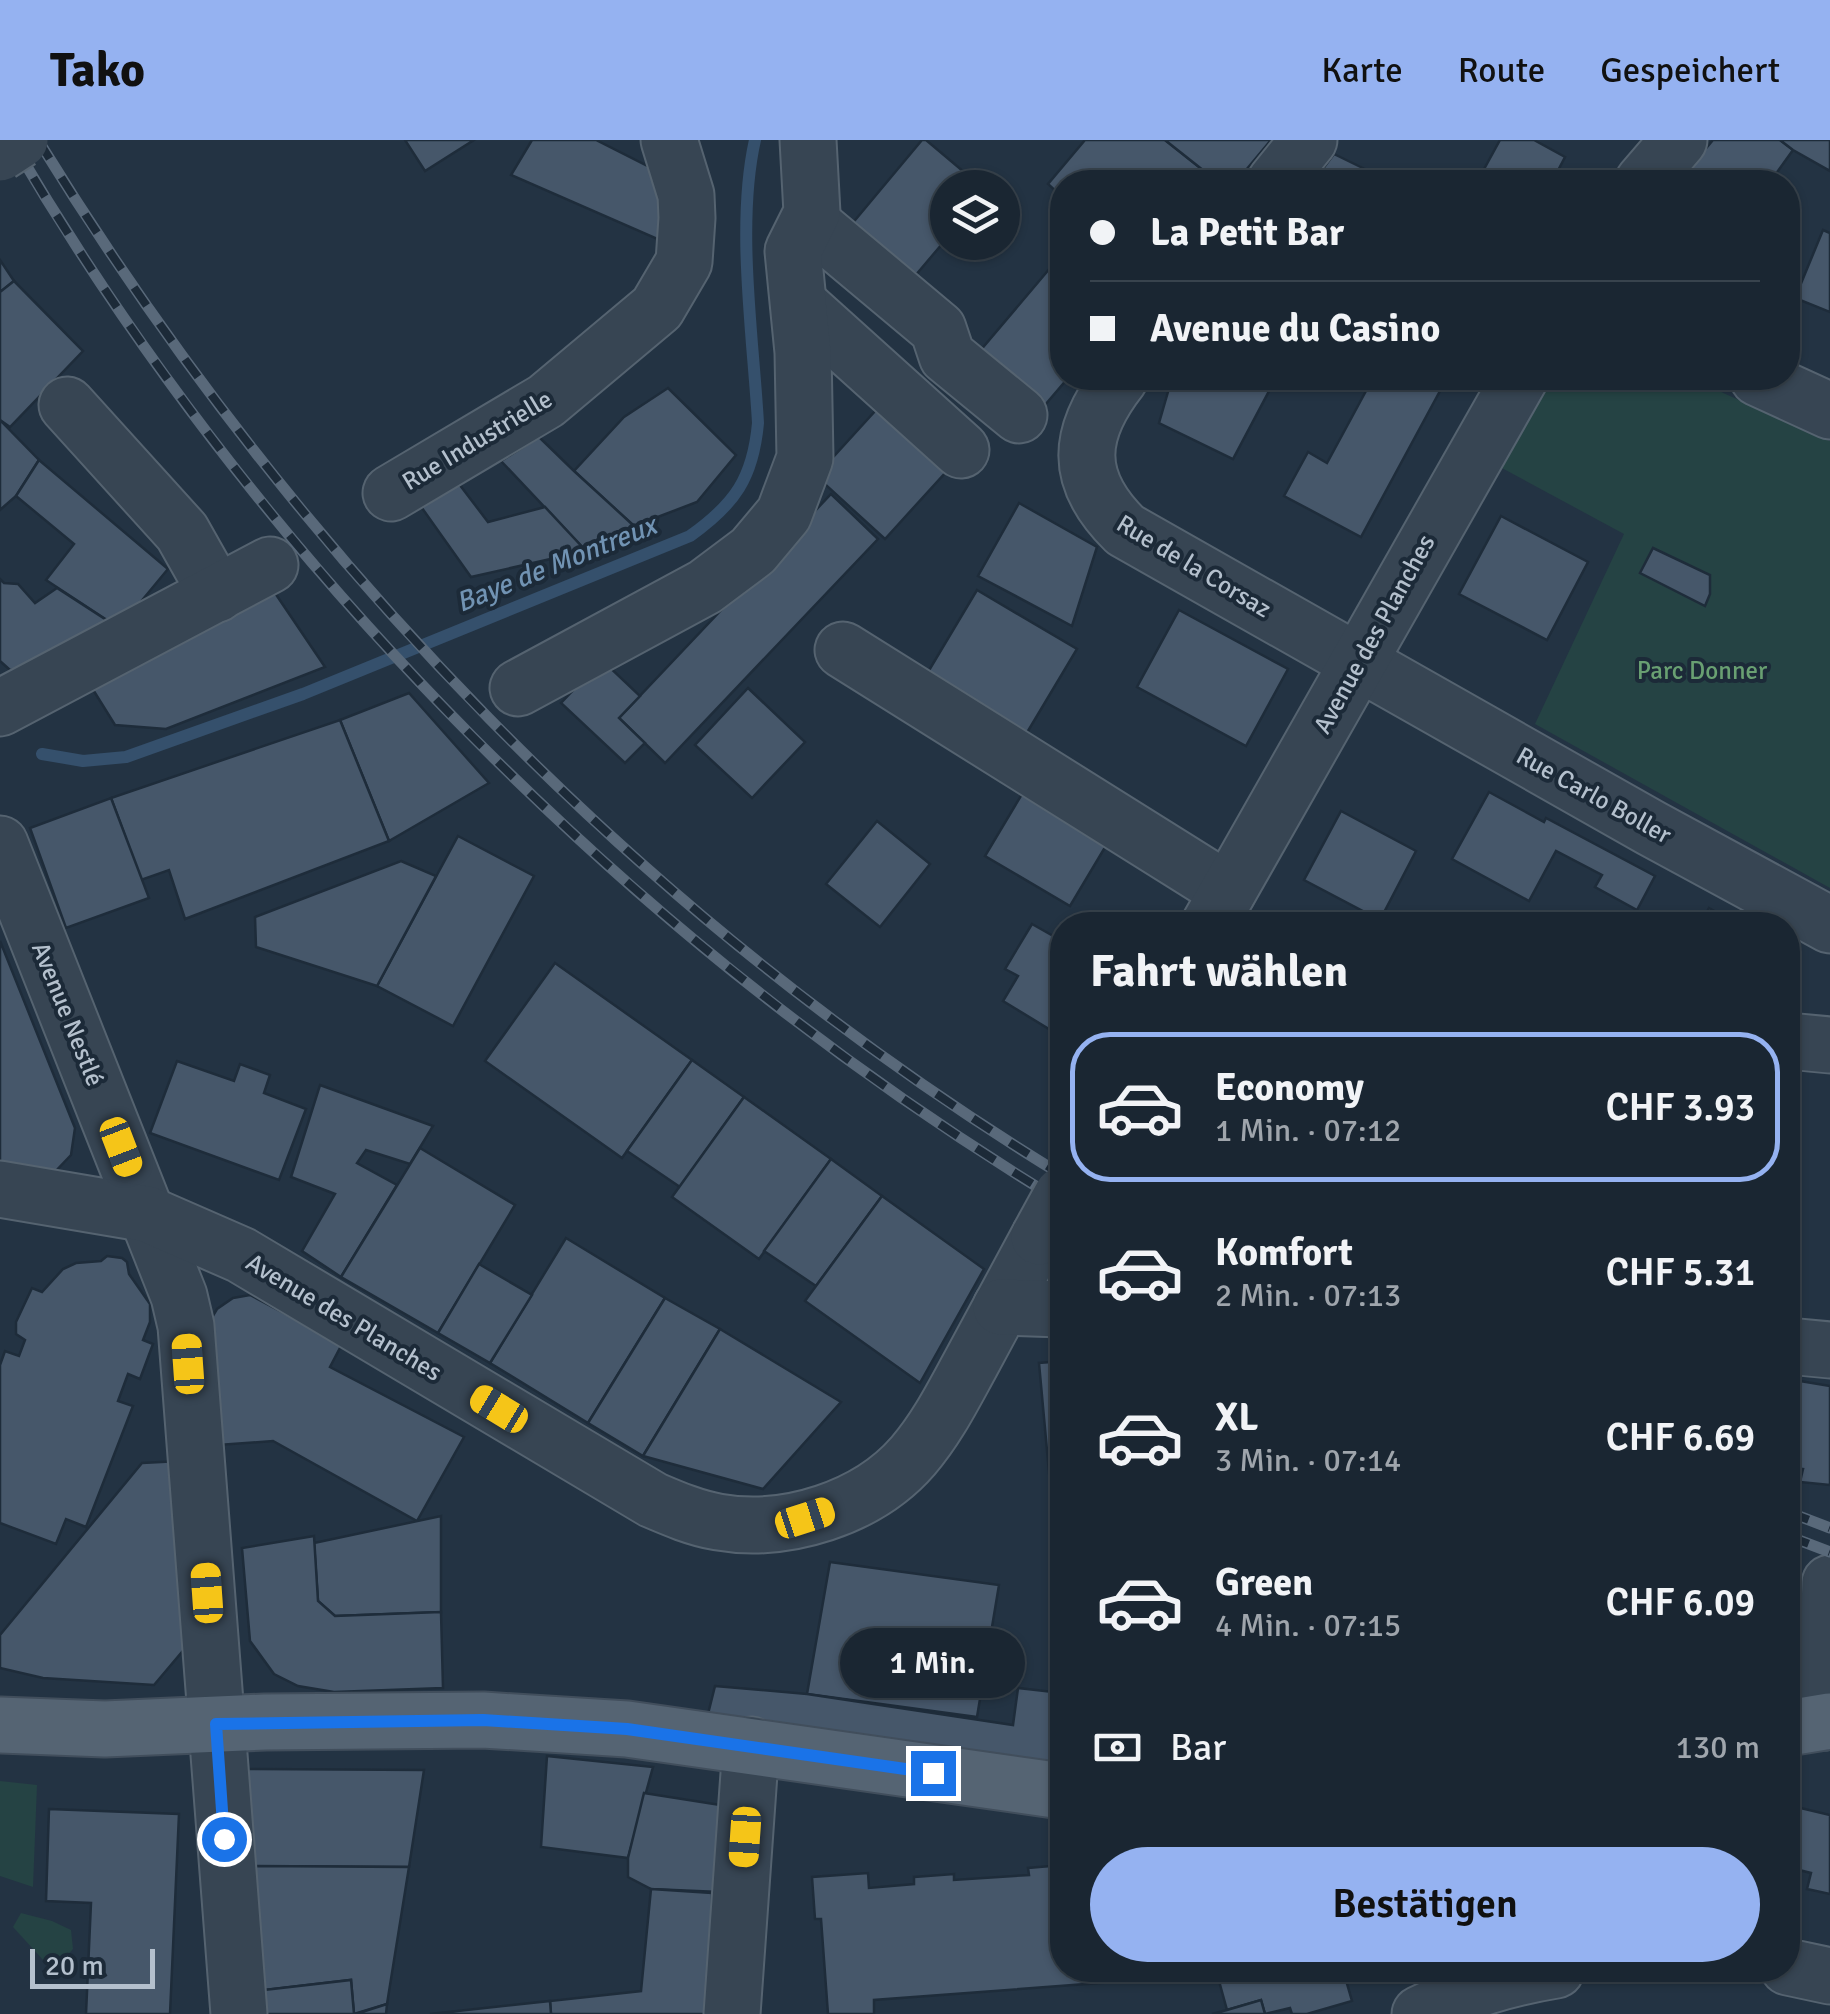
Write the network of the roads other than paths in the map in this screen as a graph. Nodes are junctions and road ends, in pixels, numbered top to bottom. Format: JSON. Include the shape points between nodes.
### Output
{"nodes":[{"id":1,"x":20,"y":140,"type":"edge"},
{"id":2,"x":669,"y":140,"type":"edge"},
{"id":3,"x":808,"y":140,"type":"edge"},
{"id":4,"x":1308,"y":140,"type":"edge"},
{"id":5,"x":1679,"y":140,"type":"edge"},
{"id":6,"x":0,"y":153,"type":"edge"},
{"id":7,"x":1284,"y":170,"type":"edge"},
{"id":8,"x":1653,"y":170,"type":"edge"},
{"id":9,"x":809,"y":221,"type":"junction"},
{"id":10,"x":798,"y":304,"type":"junction"},
{"id":11,"x":1110,"y":390,"type":"edge"},
{"id":12,"x":1513,"y":390,"type":"edge"},
{"id":13,"x":1784,"y":390,"type":"edge"},
{"id":14,"x":67,"y":405,"type":"dead end"},
{"id":15,"x":1830,"y":411,"type":"edge"},
{"id":16,"x":1019,"y":415,"type":"dead end"},
{"id":17,"x":961,"y":450,"type":"dead end"},
{"id":18,"x":390,"y":493,"type":"dead end"},
{"id":19,"x":270,"y":565,"type":"dead end"},
{"id":20,"x":217,"y":594,"type":"junction"},
{"id":21,"x":843,"y":650,"type":"dead end"},
{"id":22,"x":1360,"y":662,"type":"junction"},
{"id":23,"x":518,"y":688,"type":"dead end"},
{"id":24,"x":0,"y":708,"type":"edge"},
{"id":25,"x":0,"y":844,"type":"edge"},
{"id":26,"x":1815,"y":906,"type":"edge"},
{"id":27,"x":1219,"y":908,"type":"edge"},
{"id":28,"x":1800,"y":1042,"type":"edge"},
{"id":29,"x":1830,"y":1044,"type":"edge"},
{"id":30,"x":0,"y":1189,"type":"edge"},
{"id":31,"x":146,"y":1214,"type":"junction"},
{"id":32,"x":1050,"y":1218,"type":"edge"},
{"id":33,"x":1001,"y":1307,"type":"junction"},
{"id":34,"x":1050,"y":1309,"type":"edge"},
{"id":35,"x":1800,"y":1347,"type":"edge"},
{"id":36,"x":1830,"y":1350,"type":"edge"},
{"id":37,"x":1830,"y":1584,"type":"edge"},
{"id":38,"x":216,"y":1724,"type":"junction"},
{"id":39,"x":1814,"y":1724,"type":"edge"},
{"id":40,"x":0,"y":1725,"type":"edge"},
{"id":41,"x":752,"y":1745,"type":"junction"},
{"id":42,"x":1050,"y":1789,"type":"edge"},
{"id":43,"x":1800,"y":1970,"type":"edge"},
{"id":44,"x":1830,"y":1976,"type":"edge"},
{"id":45,"x":1493,"y":1982,"type":"edge"},
{"id":46,"x":239,"y":2014,"type":"edge"},
{"id":47,"x":732,"y":2014,"type":"edge"},
{"id":48,"x":1420,"y":2014,"type":"edge"}],
"edges":[{"from":1,"to":6,"type":"street","bridge":true},
{"from":2,"to":18,"type":"street","name":"Rue Industrielle","via":[[686,195],[684,262],[656,308],[546,401],[472,435]]},
{"from":3,"to":9,"type":"street"},
{"from":4,"to":7,"type":"street"},
{"from":5,"to":8,"type":"street"},
{"from":9,"to":10,"type":"street","via":[[793,251]]},
{"from":9,"to":16,"type":"street","via":[[938,329],[947,356]]},
{"from":10,"to":17,"type":"street"},
{"from":10,"to":23,"type":"street","via":[[805,458],[784,514],[753,550],[705,587]]},
{"from":11,"to":22,"type":"street","name":"Rue de la Corsaz","via":[[1087,437],[1086,462],[1107,512],[1125,530]]},
{"from":12,"to":22,"type":"street","name":"Avenue des Planches"},
{"from":13,"to":15,"type":"street"},
{"from":14,"to":20,"type":"street","via":[[182,532]]},
{"from":19,"to":20,"type":"street"},
{"from":20,"to":24,"type":"street"},
{"from":21,"to":27,"type":"street","name":"Avenue des Planches"},
{"from":22,"to":26,"type":"street","name":"Rue Carlo Boller"},
{"from":22,"to":27,"type":"street","name":"Avenue des Planches"},
{"from":25,"to":31,"type":"street","name":"Avenue Nestlé"},
{"from":28,"to":29,"type":"street"},
{"from":30,"to":31,"type":"street","name":"Avenue des Planches"},
{"from":31,"to":33,"type":"street","name":"Avenue des Planches","via":[[242,1255],[653,1500],[721,1522],[805,1518],[879,1487],[938,1423]]},
{"from":31,"to":38,"type":"street","name":"Avenue Nestlé","via":[[186,1326]]},
{"from":32,"to":33,"type":"street","name":"Avenue des Planches"},
{"from":33,"to":34,"type":"street"},
{"from":35,"to":36,"type":"street"},
{"from":37,"to":39,"type":"street"},
{"from":38,"to":40,"type":"main road"},
{"from":38,"to":41,"type":"main road","via":[[483,1720]]},
{"from":38,"to":46,"type":"street","name":"Avenue Nestlé"},
{"from":41,"to":42,"type":"main road"},
{"from":41,"to":47,"type":"street"},
{"from":43,"to":44,"type":"street"},
{"from":45,"to":48,"type":"street"}]}
